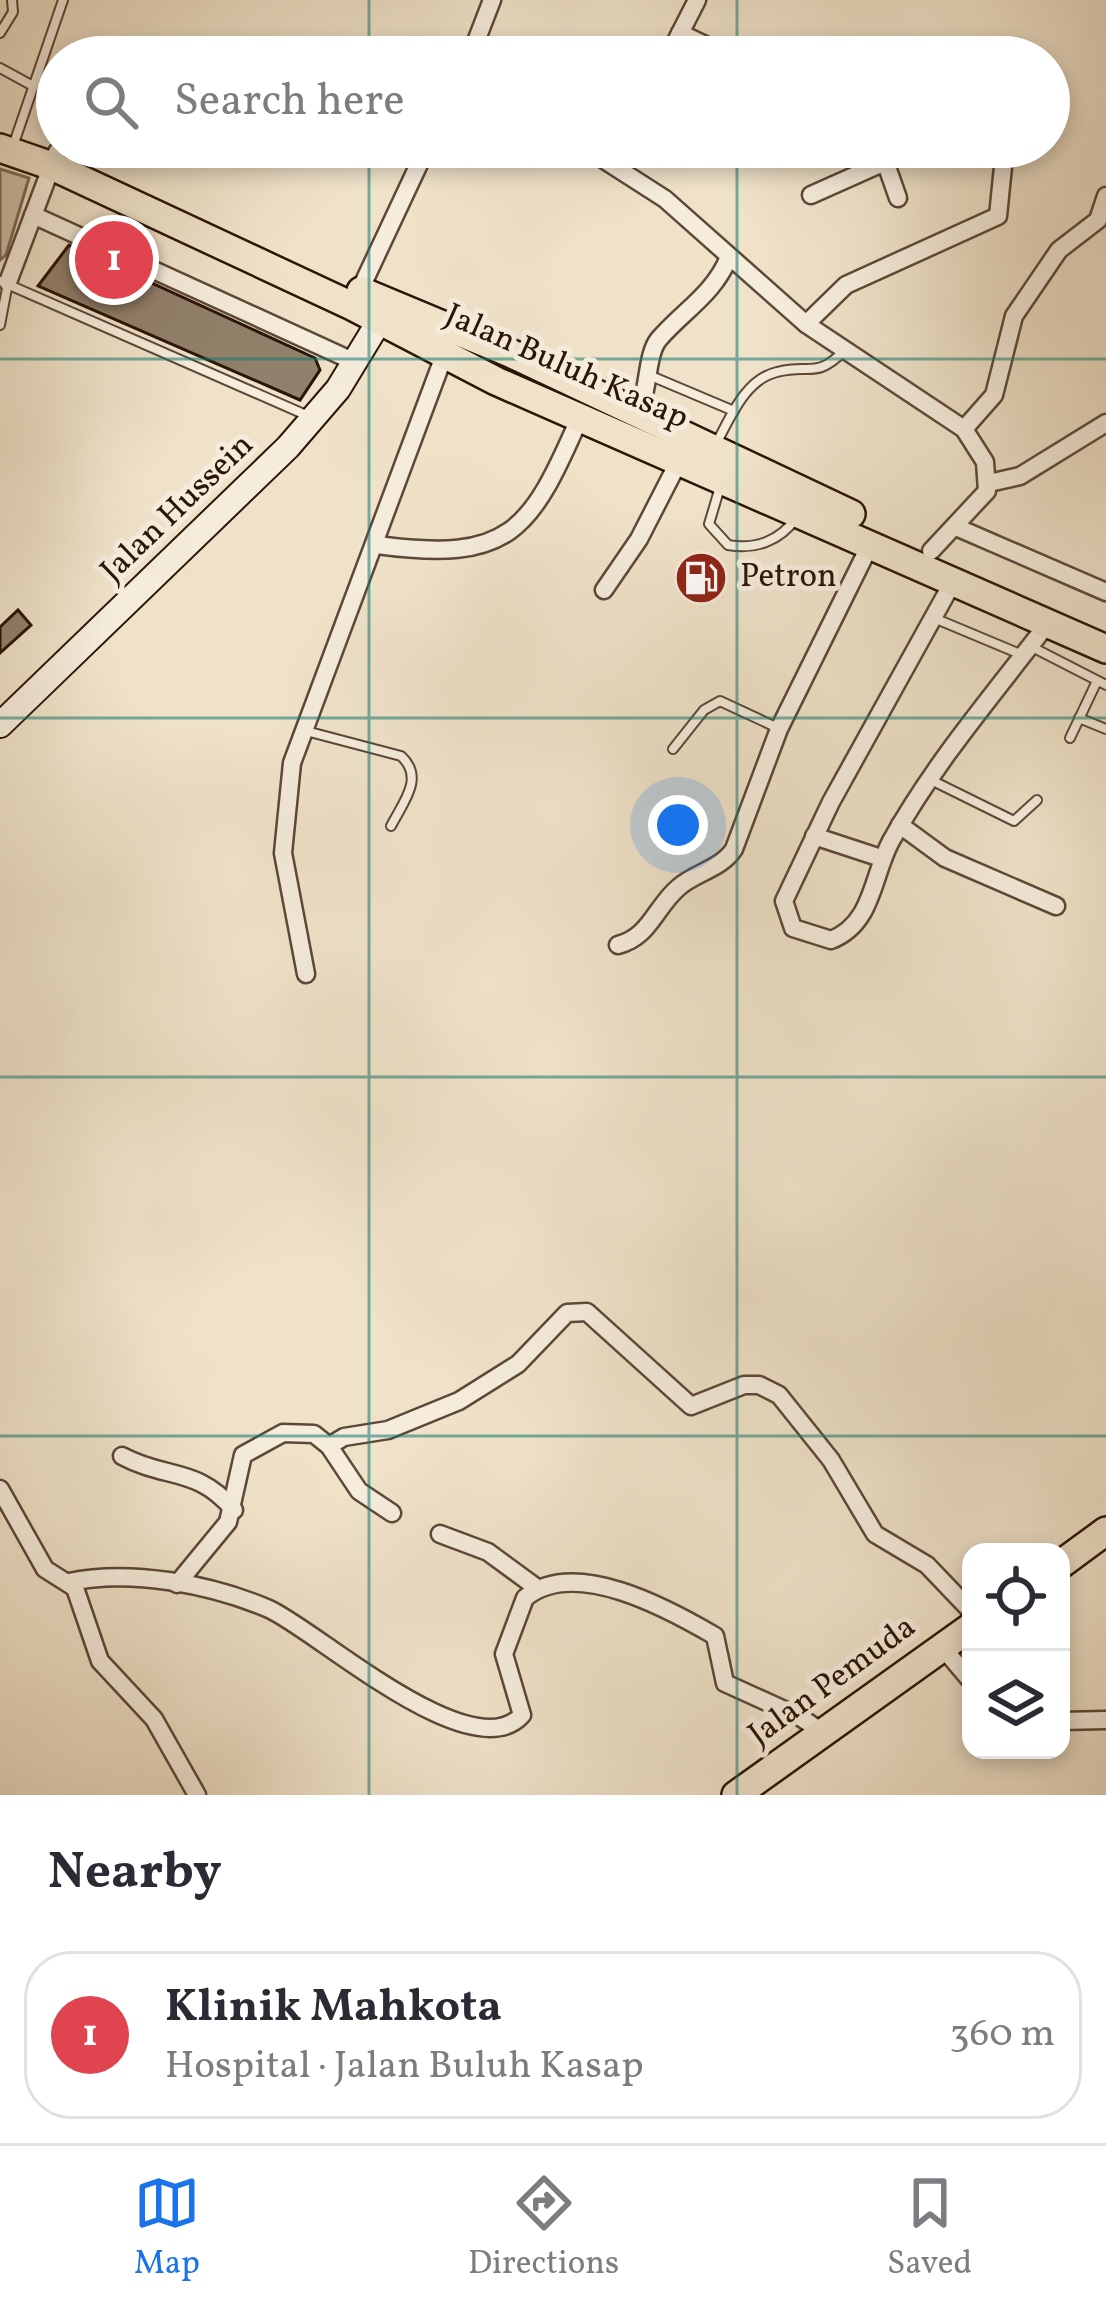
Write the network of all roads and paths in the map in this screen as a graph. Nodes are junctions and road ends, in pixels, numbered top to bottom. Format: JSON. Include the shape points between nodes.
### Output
{"nodes":[{"id":1,"x":12,"y":0,"type":"edge"},
{"id":2,"x":63,"y":0,"type":"edge"},
{"id":3,"x":491,"y":0,"type":"edge"},
{"id":4,"x":697,"y":0,"type":"edge"},
{"id":5,"x":0,"y":33,"type":"edge"},
{"id":6,"x":680,"y":33,"type":"junction"},
{"id":7,"x":50,"y":36,"type":"edge"},
{"id":8,"x":478,"y":36,"type":"edge"},
{"id":9,"x":678,"y":36,"type":"edge"},
{"id":10,"x":686,"y":36,"type":"edge"},
{"id":11,"x":0,"y":68,"type":"edge"},
{"id":12,"x":36,"y":77,"type":"edge"},
{"id":13,"x":33,"y":86,"type":"junction"},
{"id":14,"x":7,"y":142,"type":"edge"},
{"id":15,"x":36,"y":152,"type":"edge"},
{"id":16,"x":51,"y":168,"type":"edge"},
{"id":17,"x":72,"y":168,"type":"edge"},
{"id":18,"x":75,"y":168,"type":"edge"},
{"id":19,"x":417,"y":168,"type":"edge"},
{"id":20,"x":633,"y":168,"type":"edge"},
{"id":21,"x":858,"y":168,"type":"edge"},
{"id":22,"x":887,"y":168,"type":"edge"},
{"id":23,"x":1003,"y":168,"type":"edge"},
{"id":24,"x":811,"y":195,"type":"dead end"},
{"id":25,"x":1106,"y":196,"type":"edge"},
{"id":26,"x":898,"y":198,"type":"dead end"},
{"id":27,"x":33,"y":215,"type":"junction"},
{"id":28,"x":729,"y":257,"type":"junction"},
{"id":29,"x":4,"y":281,"type":"edge"},
{"id":30,"x":359,"y":290,"type":"junction"},
{"id":31,"x":380,"y":320,"type":"junction"},
{"id":32,"x":806,"y":324,"type":"junction"},
{"id":33,"x":0,"y":325,"type":"edge"},
{"id":34,"x":845,"y":350,"type":"junction"},
{"id":35,"x":510,"y":353,"type":"junction"},
{"id":36,"x":444,"y":356,"type":"junction"},
{"id":37,"x":355,"y":362,"type":"junction"},
{"id":38,"x":651,"y":376,"type":"junction"},
{"id":39,"x":496,"y":381,"type":"junction"},
{"id":40,"x":734,"y":410,"type":"junction"},
{"id":41,"x":638,"y":414,"type":"junction"},
{"id":42,"x":580,"y":417,"type":"junction"},
{"id":43,"x":313,"y":419,"type":"junction"},
{"id":44,"x":1106,"y":423,"type":"edge"},
{"id":45,"x":964,"y":429,"type":"junction"},
{"id":46,"x":713,"y":448,"type":"junction"},
{"id":47,"x":680,"y":459,"type":"junction"},
{"id":48,"x":724,"y":477,"type":"junction"},
{"id":49,"x":989,"y":483,"type":"junction"},
{"id":50,"x":800,"y":511,"type":"junction"},
{"id":51,"x":956,"y":527,"type":"junction"},
{"id":52,"x":871,"y":543,"type":"junction"},
{"id":53,"x":377,"y":545,"type":"junction"},
{"id":54,"x":931,"y":551,"type":"junction"},
{"id":55,"x":954,"y":580,"type":"junction"},
{"id":56,"x":604,"y":590,"type":"dead end"},
{"id":57,"x":1106,"y":592,"type":"edge"},
{"id":58,"x":932,"y":618,"type":"junction"},
{"id":59,"x":1048,"y":623,"type":"junction"},
{"id":60,"x":1106,"y":629,"type":"edge"},
{"id":61,"x":1106,"y":649,"type":"edge"},
{"id":62,"x":1027,"y":651,"type":"junction"},
{"id":63,"x":1102,"y":683,"type":"edge"},
{"id":64,"x":1079,"y":718,"type":"junction"},
{"id":65,"x":0,"y":725,"type":"edge"},
{"id":66,"x":779,"y":728,"type":"junction"},
{"id":67,"x":1106,"y":729,"type":"edge"},
{"id":68,"x":304,"y":730,"type":"junction"},
{"id":69,"x":1070,"y":738,"type":"dead end"},
{"id":70,"x":673,"y":749,"type":"dead end"},
{"id":71,"x":928,"y":778,"type":"junction"},
{"id":72,"x":1036,"y":800,"type":"dead end"},
{"id":73,"x":900,"y":825,"type":"junction"},
{"id":74,"x":391,"y":826,"type":"dead end"},
{"id":75,"x":814,"y":836,"type":"junction"},
{"id":76,"x":881,"y":858,"type":"junction"},
{"id":77,"x":1056,"y":906,"type":"dead end"},
{"id":78,"x":618,"y":946,"type":"dead end"},
{"id":79,"x":306,"y":974,"type":"dead end"},
{"id":80,"x":329,"y":1446,"type":"junction"},
{"id":81,"x":122,"y":1456,"type":"dead end"},
{"id":82,"x":0,"y":1489,"type":"edge"},
{"id":83,"x":234,"y":1510,"type":"junction"},
{"id":84,"x":392,"y":1513,"type":"dead end"},
{"id":85,"x":1106,"y":1531,"type":"edge"},
{"id":86,"x":440,"y":1534,"type":"dead end"},
{"id":87,"x":1070,"y":1557,"type":"edge"},
{"id":88,"x":69,"y":1582,"type":"junction"},
{"id":89,"x":177,"y":1584,"type":"junction"},
{"id":90,"x":537,"y":1588,"type":"junction"},
{"id":91,"x":962,"y":1602,"type":"edge"},
{"id":92,"x":962,"y":1634,"type":"edge"},
{"id":93,"x":943,"y":1648,"type":"junction"},
{"id":94,"x":962,"y":1670,"type":"edge"},
{"id":95,"x":1106,"y":1720,"type":"edge"},
{"id":96,"x":1070,"y":1721,"type":"edge"},
{"id":97,"x":825,"y":1734,"type":"junction"},
{"id":98,"x":741,"y":1793,"type":"edge"},
{"id":99,"x":197,"y":1795,"type":"edge"}],
"edges":[{"from":1,"to":5,"type":"lane"},
{"from":2,"to":7,"type":"lane"},
{"from":3,"to":8,"type":"street"},
{"from":4,"to":6,"type":"street"},
{"from":6,"to":9,"type":"street"},
{"from":6,"to":10,"type":"street"},
{"from":11,"to":13,"type":"lane"},
{"from":12,"to":13,"type":"lane"},
{"from":13,"to":14,"type":"lane"},
{"from":14,"to":15,"type":"main road","name":"Jalan Buluh Kasap"},
{"from":16,"to":27,"type":"street"},
{"from":17,"to":31,"type":"main road","name":"Jalan Buluh Kasap"},
{"from":18,"to":30,"type":"main road","name":"Jalan Buluh Kasap"},
{"from":19,"to":30,"type":"street"},
{"from":20,"to":28,"type":"street"},
{"from":21,"to":24,"type":"street"},
{"from":22,"to":26,"type":"street"},
{"from":23,"to":32,"type":"street","via":[[998,216],[846,285]]},
{"from":25,"to":45,"type":"street","via":[[1099,220],[1058,250],[1015,316],[994,395]]},
{"from":27,"to":29,"type":"street"},
{"from":27,"to":37,"type":"street"},
{"from":28,"to":32,"type":"street"},
{"from":28,"to":38,"type":"street","via":[[692,310],[655,344]]},
{"from":29,"to":33,"type":"lane"},
{"from":29,"to":43,"type":"lane"},
{"from":30,"to":35,"type":"main road","name":"Jalan Buluh Kasap"},
{"from":31,"to":36,"type":"main road","name":"Jalan Buluh Kasap"},
{"from":31,"to":37,"type":"main road","name":"Jalan Hussein"},
{"from":32,"to":34,"type":"street"},
{"from":34,"to":40,"type":"lane","via":[[823,370],[763,376]]},
{"from":34,"to":45,"type":"street"},
{"from":35,"to":39,"type":"main road"},
{"from":35,"to":41,"type":"main road","name":"Jalan Buluh Kasap"},
{"from":36,"to":39,"type":"main road","name":"Jalan Buluh Kasap"},
{"from":36,"to":53,"type":"street"},
{"from":37,"to":43,"type":"main road","name":"Jalan Hussein"},
{"from":38,"to":40,"type":"lane"},
{"from":38,"to":41,"type":"street"},
{"from":39,"to":42,"type":"main road","name":"Jalan Buluh Kasap"},
{"from":40,"to":46,"type":"lane"},
{"from":41,"to":46,"type":"main road","name":"Jalan Buluh Kasap"},
{"from":42,"to":47,"type":"main road","name":"Jalan Buluh Kasap"},
{"from":42,"to":53,"type":"street","via":[[539,504],[501,540],[434,551]]},
{"from":43,"to":65,"type":"main road","name":"Jalan Hussein"},
{"from":44,"to":49,"type":"street","via":[[1020,476]]},
{"from":45,"to":49,"type":"street","via":[[986,462]]},
{"from":46,"to":54,"type":"main road","name":"Jalan Buluh Kasap"},
{"from":47,"to":48,"type":"main road","name":"Jalan Buluh Kasap"},
{"from":47,"to":56,"type":"street"},
{"from":48,"to":50,"type":"main road","name":"Jalan Buluh Kasap"},
{"from":48,"to":50,"type":"lane","via":[[709,524],[728,545],[778,537]]},
{"from":49,"to":51,"type":"street"},
{"from":50,"to":52,"type":"main road","name":"Jalan Buluh Kasap"},
{"from":51,"to":54,"type":"street"},
{"from":51,"to":57,"type":"street"},
{"from":52,"to":55,"type":"main road","name":"Jalan Buluh Kasap"},
{"from":52,"to":66,"type":"street"},
{"from":53,"to":68,"type":"street"},
{"from":54,"to":60,"type":"main road","name":"Jalan Buluh Kasap"},
{"from":55,"to":58,"type":"street"},
{"from":55,"to":59,"type":"main road","name":"Jalan Buluh Kasap"},
{"from":58,"to":62,"type":"lane"},
{"from":58,"to":75,"type":"street"},
{"from":59,"to":61,"type":"main road","name":"Jalan Buluh Kasap"},
{"from":59,"to":62,"type":"street"},
{"from":62,"to":63,"type":"lane"},
{"from":62,"to":71,"type":"street"},
{"from":63,"to":64,"type":"lane"},
{"from":64,"to":67,"type":"lane"},
{"from":64,"to":69,"type":"lane"},
{"from":66,"to":70,"type":"lane","via":[[720,701]]},
{"from":66,"to":78,"type":"street","via":[[728,858],[681,885],[642,935]]},
{"from":68,"to":74,"type":"lane","via":[[410,764],[412,784]]},
{"from":68,"to":79,"type":"street","via":[[288,781],[283,853]]},
{"from":71,"to":72,"type":"lane","via":[[1014,821]]},
{"from":71,"to":73,"type":"street"},
{"from":73,"to":76,"type":"street"},
{"from":73,"to":77,"type":"street","via":[[945,858]]},
{"from":75,"to":76,"type":"street"},
{"from":75,"to":76,"type":"street","via":[[784,912],[793,928],[820,940],[855,925]]},
{"from":80,"to":83,"type":"street","via":[[295,1430],[249,1448]]},
{"from":80,"to":84,"type":"street","via":[[352,1483]]},
{"from":80,"to":91,"type":"street","via":[[459,1401],[518,1364],[567,1313],[587,1312],[691,1406],[744,1385],[779,1395],[831,1460],[865,1522]]},
{"from":81,"to":83,"type":"street","via":[[197,1478]]},
{"from":82,"to":88,"type":"street","via":[[45,1569]]},
{"from":83,"to":89,"type":"street"},
{"from":85,"to":87,"type":"main road"},
{"from":86,"to":90,"type":"street","via":[[488,1552]]},
{"from":88,"to":89,"type":"street"},
{"from":88,"to":99,"type":"street","via":[[100,1661],[154,1719]]},
{"from":89,"to":90,"type":"street","via":[[272,1610],[444,1718],[502,1726],[521,1715],[504,1654],[518,1612]]},
{"from":90,"to":97,"type":"street","via":[[559,1581],[600,1586],[707,1631],[733,1690]]},
{"from":92,"to":93,"type":"main road","name":"Jalan Pemuda"},
{"from":93,"to":94,"type":"street"},
{"from":93,"to":97,"type":"main road","name":"Jalan Pemuda"},
{"from":95,"to":96,"type":"street"},
{"from":97,"to":98,"type":"main road","name":"Jalan Pemuda"}]}
